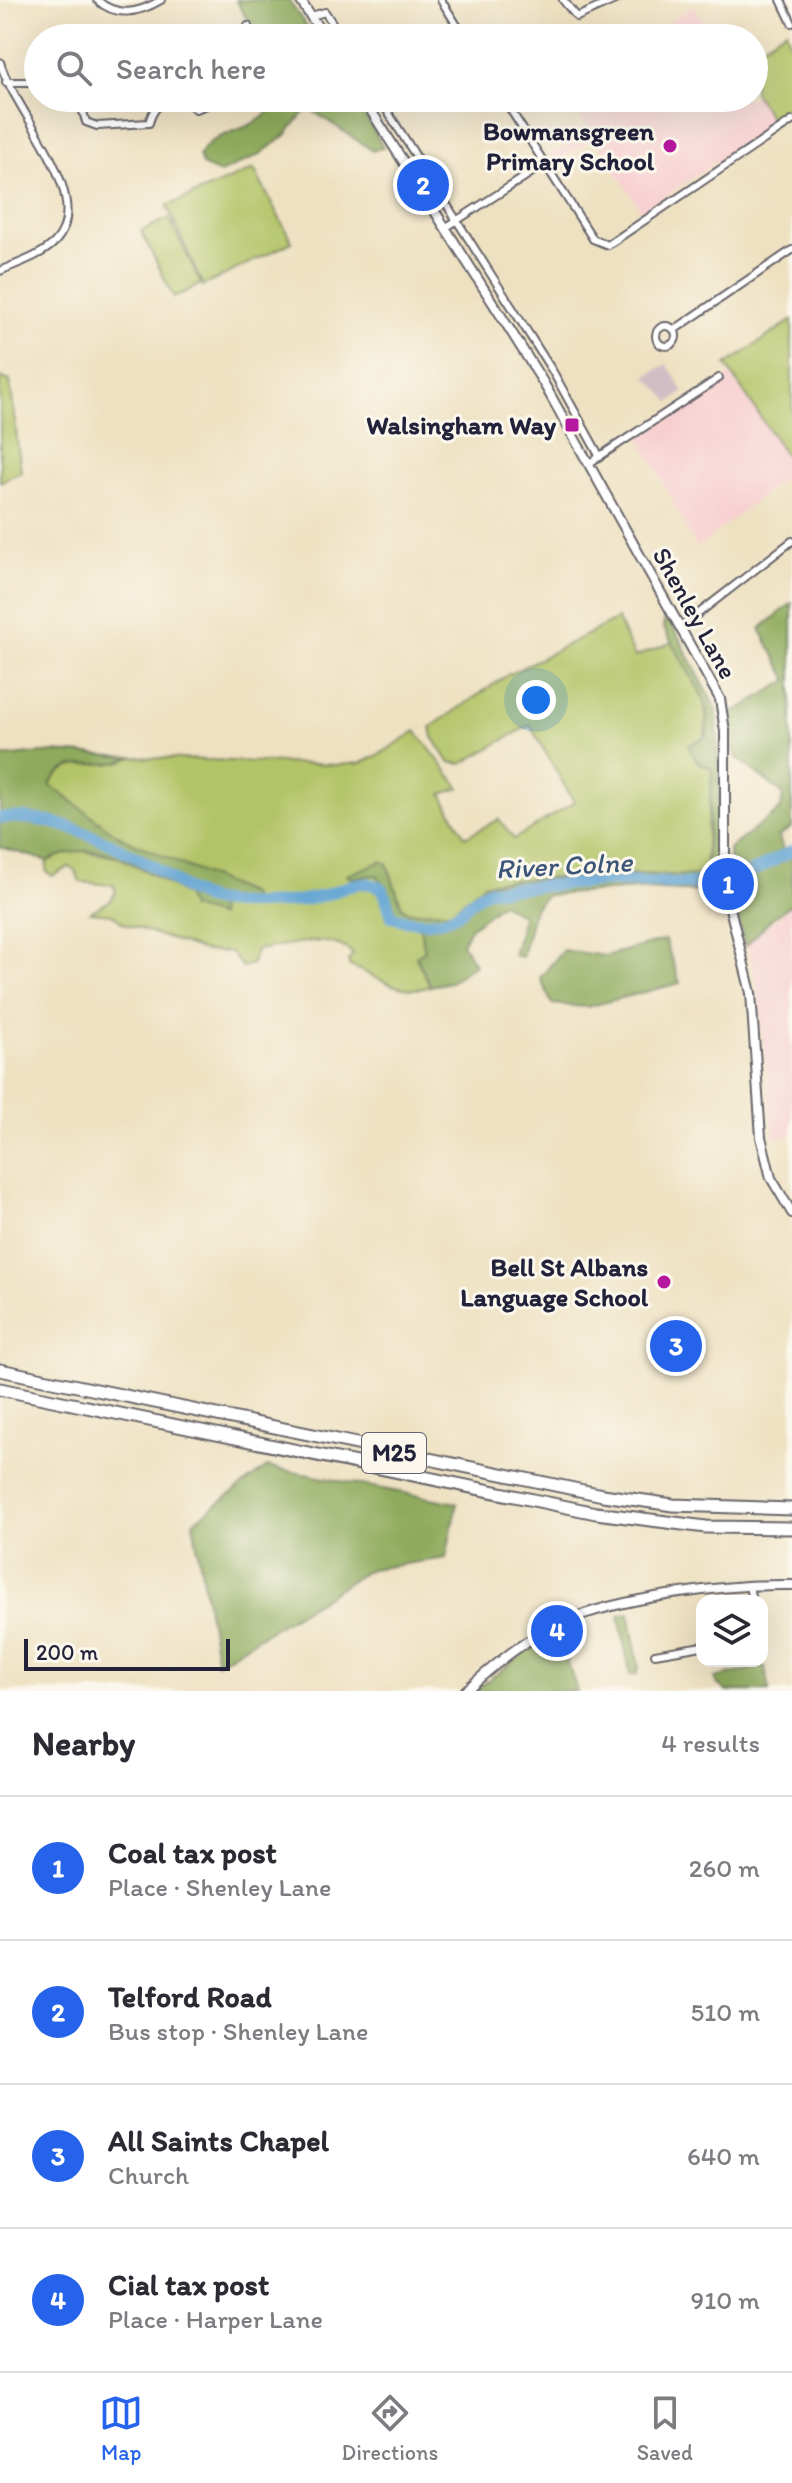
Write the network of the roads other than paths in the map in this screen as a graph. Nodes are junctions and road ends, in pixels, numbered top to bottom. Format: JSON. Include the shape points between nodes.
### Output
{"nodes":[{"id":1,"x":97,"y":0,"type":"edge"},
{"id":2,"x":161,"y":0,"type":"edge"},
{"id":3,"x":300,"y":0,"type":"edge"},
{"id":4,"x":441,"y":0,"type":"edge"},
{"id":5,"x":563,"y":0,"type":"edge"},
{"id":6,"x":615,"y":0,"type":"edge"},
{"id":7,"x":781,"y":0,"type":"edge"},
{"id":8,"x":311,"y":16,"type":"junction"},
{"id":9,"x":792,"y":23,"type":"edge"},
{"id":10,"x":316,"y":24,"type":"edge"},
{"id":11,"x":333,"y":24,"type":"edge"},
{"id":12,"x":456,"y":24,"type":"edge"},
{"id":13,"x":0,"y":62,"type":"edge"},
{"id":14,"x":6,"y":82,"type":"junction"},
{"id":15,"x":24,"y":82,"type":"edge"},
{"id":16,"x":83,"y":112,"type":"edge"},
{"id":17,"x":154,"y":112,"type":"edge"},
{"id":18,"x":372,"y":112,"type":"edge"},
{"id":19,"x":388,"y":112,"type":"edge"},
{"id":20,"x":512,"y":112,"type":"edge"},
{"id":21,"x":792,"y":121,"type":"edge"},
{"id":22,"x":545,"y":164,"type":"junction"},
{"id":23,"x":455,"y":221,"type":"junction"},
{"id":24,"x":445,"y":228,"type":"junction"},
{"id":25,"x":792,"y":250,"type":"edge"},
{"id":26,"x":0,"y":271,"type":"edge"},
{"id":27,"x":674,"y":330,"type":"dead end"},
{"id":28,"x":719,"y":378,"type":"dead end"},
{"id":29,"x":600,"y":457,"type":"junction"},
{"id":30,"x":588,"y":464,"type":"junction"},
{"id":31,"x":792,"y":541,"type":"edge"},
{"id":32,"x":681,"y":627,"type":"junction"},
{"id":33,"x":792,"y":1213,"type":"edge"},
{"id":34,"x":0,"y":1370,"type":"edge"},
{"id":35,"x":0,"y":1389,"type":"edge"},
{"id":36,"x":792,"y":1509,"type":"edge"},
{"id":37,"x":792,"y":1528,"type":"edge"},
{"id":38,"x":792,"y":1585,"type":"edge"},
{"id":39,"x":749,"y":1586,"type":"junction"},
{"id":40,"x":751,"y":1595,"type":"edge"},
{"id":41,"x":696,"y":1647,"type":"edge"},
{"id":42,"x":655,"y":1654,"type":"dead end"},
{"id":43,"x":465,"y":1691,"type":"edge"}],
"edges":[{"from":1,"to":2,"type":"street","via":[[107,9],[126,12]]},
{"from":3,"to":8,"type":"main road"},
{"from":4,"to":12,"type":"street"},
{"from":5,"to":6,"type":"street","via":[[571,14],[580,17]]},
{"from":7,"to":9,"type":"street"},
{"from":8,"to":10,"type":"main road"},
{"from":8,"to":11,"type":"street","via":[[325,12]]},
{"from":13,"to":14,"type":"street"},
{"from":14,"to":15,"type":"street"},
{"from":14,"to":26,"type":"street","via":[[54,167],[68,212],[60,235],[48,248]]},
{"from":16,"to":17,"type":"street","via":[[86,122],[97,126],[149,123]]},
{"from":18,"to":24,"type":"main road","name":"Shenley Lane"},
{"from":19,"to":23,"type":"street"},
{"from":20,"to":22,"type":"street"},
{"from":21,"to":22,"type":"street","via":[[608,245],[593,239]]},
{"from":22,"to":23,"type":"street"},
{"from":23,"to":24,"type":"street"},
{"from":23,"to":29,"type":"street","via":[[553,372]]},
{"from":24,"to":30,"type":"main road","name":"Shenley Lane","via":[[543,382]]},
{"from":25,"to":27,"type":"street"},
{"from":28,"to":29,"type":"street"},
{"from":29,"to":30,"type":"street"},
{"from":30,"to":32,"type":"main road","name":"Shenley Lane"},
{"from":31,"to":32,"type":"street"},
{"from":32,"to":33,"type":"main road","name":"Shenley Lane","via":[[723,709],[725,888],[751,993],[761,1137],[771,1178]]},
{"from":34,"to":36,"type":"highway","number":"M25","via":[[603,1495],[673,1505]]},
{"from":35,"to":37,"type":"highway","number":"M25","via":[[596,1513],[706,1527]]},
{"from":38,"to":39,"type":"main road"},
{"from":39,"to":40,"type":"street"},
{"from":39,"to":43,"type":"main road","via":[[631,1603],[562,1622],[509,1653]]},
{"from":41,"to":42,"type":"street"}]}
